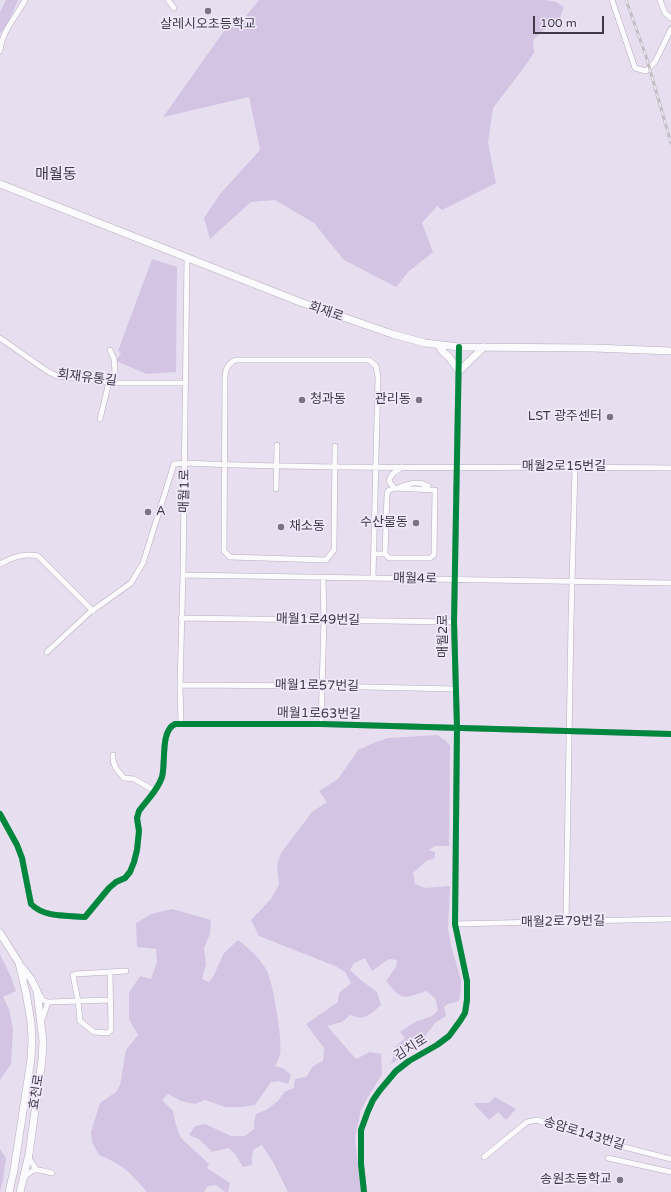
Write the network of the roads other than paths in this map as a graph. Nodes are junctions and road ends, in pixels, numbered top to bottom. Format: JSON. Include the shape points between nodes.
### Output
{"nodes":[{"id":1,"x":25,"y":0,"type":"edge"},
{"id":2,"x":168,"y":0,"type":"edge"},
{"id":3,"x":612,"y":0,"type":"edge"},
{"id":4,"x":660,"y":0,"type":"edge"},
{"id":5,"x":174,"y":8,"type":"dead end"},
{"id":6,"x":671,"y":18,"type":"edge"},
{"id":7,"x":671,"y":29,"type":"edge"},
{"id":8,"x":0,"y":51,"type":"edge"},
{"id":9,"x":0,"y":184,"type":"edge"},
{"id":10,"x":187,"y":258,"type":"junction"},
{"id":11,"x":0,"y":338,"type":"edge"},
{"id":12,"x":439,"y":345,"type":"junction"},
{"id":13,"x":459,"y":347,"type":"junction"},
{"id":14,"x":484,"y":347,"type":"junction"},
{"id":15,"x":110,"y":350,"type":"dead end"},
{"id":16,"x":671,"y":351,"type":"edge"},
{"id":17,"x":459,"y":371,"type":"junction"},
{"id":18,"x":109,"y":382,"type":"junction"},
{"id":19,"x":185,"y":383,"type":"junction"},
{"id":20,"x":100,"y":419,"type":"dead end"},
{"id":21,"x":277,"y":445,"type":"dead end"},
{"id":22,"x":335,"y":446,"type":"dead end"},
{"id":23,"x":185,"y":463,"type":"junction"},
{"id":24,"x":224,"y":464,"type":"junction"},
{"id":25,"x":277,"y":466,"type":"junction"},
{"id":26,"x":335,"y":467,"type":"junction"},
{"id":27,"x":402,"y":467,"type":"junction"},
{"id":28,"x":458,"y":467,"type":"junction"},
{"id":29,"x":575,"y":467,"type":"junction"},
{"id":30,"x":375,"y":468,"type":"junction"},
{"id":31,"x":671,"y":468,"type":"edge"},
{"id":32,"x":428,"y":486,"type":"dead end"},
{"id":33,"x":396,"y":488,"type":"junction"},
{"id":34,"x":276,"y":489,"type":"dead end"},
{"id":35,"x":374,"y":554,"type":"junction"},
{"id":36,"x":385,"y":554,"type":"junction"},
{"id":37,"x":0,"y":564,"type":"edge"},
{"id":38,"x":183,"y":575,"type":"junction"},
{"id":39,"x":323,"y":578,"type":"junction"},
{"id":40,"x":373,"y":578,"type":"junction"},
{"id":41,"x":455,"y":580,"type":"junction"},
{"id":42,"x":572,"y":581,"type":"junction"},
{"id":43,"x":671,"y":583,"type":"edge"},
{"id":44,"x":93,"y":611,"type":"junction"},
{"id":45,"x":181,"y":618,"type":"junction"},
{"id":46,"x":324,"y":620,"type":"junction"},
{"id":47,"x":454,"y":622,"type":"junction"},
{"id":48,"x":47,"y":652,"type":"dead end"},
{"id":49,"x":180,"y":685,"type":"junction"},
{"id":50,"x":322,"y":686,"type":"junction"},
{"id":51,"x":455,"y":689,"type":"junction"},
{"id":52,"x":181,"y":724,"type":"junction"},
{"id":53,"x":321,"y":724,"type":"junction"},
{"id":54,"x":457,"y":727,"type":"junction"},
{"id":55,"x":570,"y":732,"type":"junction"},
{"id":56,"x":671,"y":734,"type":"edge"},
{"id":57,"x":113,"y":755,"type":"dead end"},
{"id":58,"x":155,"y":791,"type":"junction"},
{"id":59,"x":0,"y":814,"type":"edge"},
{"id":60,"x":671,"y":919,"type":"edge"},
{"id":61,"x":566,"y":922,"type":"junction"},
{"id":62,"x":455,"y":924,"type":"junction"},
{"id":63,"x":0,"y":933,"type":"edge"},
{"id":64,"x":19,"y":963,"type":"junction"},
{"id":65,"x":126,"y":971,"type":"dead end"},
{"id":66,"x":110,"y":972,"type":"junction"},
{"id":67,"x":37,"y":991,"type":"junction"},
{"id":68,"x":111,"y":1000,"type":"junction"},
{"id":69,"x":78,"y":1001,"type":"junction"},
{"id":70,"x":48,"y":1002,"type":"junction"},
{"id":71,"x":41,"y":1021,"type":"junction"},
{"id":72,"x":29,"y":1154,"type":"junction"},
{"id":73,"x":484,"y":1157,"type":"dead end"},
{"id":74,"x":608,"y":1158,"type":"dead end"},
{"id":75,"x":671,"y":1159,"type":"edge"},
{"id":76,"x":36,"y":1169,"type":"junction"},
{"id":77,"x":671,"y":1172,"type":"edge"},
{"id":78,"x":52,"y":1173,"type":"dead end"},
{"id":79,"x":24,"y":1178,"type":"junction"},
{"id":80,"x":9,"y":1192,"type":"edge"},
{"id":81,"x":20,"y":1192,"type":"edge"},
{"id":82,"x":364,"y":1192,"type":"edge"}],
"edges":[{"from":1,"to":8,"type":"street","via":[[8,26]]},
{"from":2,"to":5,"type":"street"},
{"from":3,"to":7,"type":"street","via":[[635,68],[646,71],[655,62]]},
{"from":4,"to":6,"type":"street","via":[[665,13]]},
{"from":9,"to":10,"type":"main road","name":"회재로"},
{"from":10,"to":12,"type":"main road","name":"회재로","via":[[378,330]]},
{"from":10,"to":19,"type":"street","name":"매월1로"},
{"from":11,"to":18,"type":"street","name":"회재유통길","via":[[47,372],[57,376]]},
{"from":12,"to":13,"type":"main road","name":"회재로"},
{"from":12,"to":17,"type":"main road"},
{"from":13,"to":14,"type":"main road","name":"회재로"},
{"from":13,"to":17,"type":"street","name":"매월2로"},
{"from":14,"to":16,"type":"main road","name":"회재로"},
{"from":14,"to":17,"type":"main road"},
{"from":15,"to":18,"type":"street","via":[[115,372]]},
{"from":17,"to":28,"type":"street","name":"매월2로"},
{"from":18,"to":19,"type":"street","name":"회재유통길"},
{"from":18,"to":20,"type":"street"},
{"from":19,"to":23,"type":"street","name":"매월1로"},
{"from":21,"to":25,"type":"street"},
{"from":22,"to":26,"type":"street"},
{"from":23,"to":24,"type":"street","name":"매월2로15번길"},
{"from":23,"to":38,"type":"street","name":"매월1로"},
{"from":23,"to":44,"type":"street","via":[[174,464],[139,571],[129,585]]},
{"from":24,"to":25,"type":"street","name":"매월2로15번길"},
{"from":24,"to":26,"type":"street","via":[[223,548],[226,555],[238,558],[326,560],[334,550]]},
{"from":24,"to":30,"type":"street","via":[[225,376],[226,368],[231,362],[364,359],[373,362],[378,377]]},
{"from":25,"to":26,"type":"street","name":"매월2로15번길"},
{"from":25,"to":34,"type":"street"},
{"from":26,"to":30,"type":"street","name":"매월2로15번길"},
{"from":27,"to":28,"type":"street","name":"매월2로15번길"},
{"from":27,"to":30,"type":"street","name":"매월2로15번길"},
{"from":27,"to":33,"type":"street","via":[[390,477],[389,481]]},
{"from":28,"to":29,"type":"street","name":"매월2로15번길"},
{"from":28,"to":41,"type":"street","name":"매월2로"},
{"from":29,"to":31,"type":"street","name":"매월2로15번길"},
{"from":29,"to":42,"type":"street"},
{"from":30,"to":35,"type":"street"},
{"from":32,"to":33,"type":"street","via":[[410,483]]},
{"from":33,"to":36,"type":"street","via":[[387,494]]},
{"from":33,"to":36,"type":"street","via":[[435,490],[434,555],[427,558],[389,558]]},
{"from":35,"to":36,"type":"street"},
{"from":35,"to":40,"type":"street"},
{"from":37,"to":44,"type":"street","via":[[25,555],[38,556]]},
{"from":38,"to":39,"type":"street","name":"매월4로"},
{"from":38,"to":45,"type":"street","name":"매월1로"},
{"from":39,"to":40,"type":"street","name":"매월4로"},
{"from":39,"to":46,"type":"street"},
{"from":40,"to":41,"type":"street","name":"매월4로"},
{"from":41,"to":42,"type":"street","name":"매월4로"},
{"from":41,"to":47,"type":"street","name":"매월2로"},
{"from":42,"to":43,"type":"street","name":"매월4로"},
{"from":42,"to":55,"type":"street"},
{"from":44,"to":48,"type":"street"},
{"from":45,"to":46,"type":"street","name":"매월1로49번길"},
{"from":45,"to":49,"type":"street","name":"매월1로"},
{"from":46,"to":47,"type":"street","name":"매월1로49번길"},
{"from":46,"to":50,"type":"street"},
{"from":47,"to":51,"type":"street","name":"매월2로"},
{"from":49,"to":50,"type":"street","name":"매월1로57번길"},
{"from":49,"to":52,"type":"street","name":"매월1로"},
{"from":50,"to":51,"type":"street","name":"매월1로57번길"},
{"from":50,"to":53,"type":"street"},
{"from":51,"to":54,"type":"street","name":"매월2로"},
{"from":52,"to":53,"type":"street","name":"매월1로63번길"},
{"from":52,"to":58,"type":"street","via":[[172,725],[166,738],[162,777]]},
{"from":53,"to":54,"type":"street","name":"매월1로63번길"},
{"from":54,"to":55,"type":"street","name":"매월1로63번길"},
{"from":54,"to":62,"type":"street","name":"매월2로"},
{"from":55,"to":56,"type":"street","name":"매월1로63번길"},
{"from":55,"to":61,"type":"street"},
{"from":57,"to":58,"type":"street","via":[[112,762],[124,778],[134,779]]},
{"from":58,"to":59,"type":"street","via":[[138,814],[137,850],[130,872],[109,888],[85,917],[56,916],[36,909],[31,904],[22,858]]},
{"from":60,"to":61,"type":"street","name":"매월2로79번길"},
{"from":61,"to":62,"type":"street","name":"매월2로79번길"},
{"from":62,"to":82,"type":"street","name":"김치로","via":[[467,981],[468,1000],[465,1013],[449,1036],[396,1071],[373,1100],[361,1130]]},
{"from":63,"to":64,"type":"main road"},
{"from":64,"to":67,"type":"main road"},
{"from":64,"to":80,"type":"main road","name":"효천로","via":[[31,1022],[31,1059]]},
{"from":65,"to":66,"type":"street"},
{"from":66,"to":68,"type":"street"},
{"from":66,"to":69,"type":"street","via":[[73,975]]},
{"from":67,"to":70,"type":"street"},
{"from":67,"to":71,"type":"main road","name":"효천로"},
{"from":68,"to":69,"type":"street"},
{"from":68,"to":69,"type":"street","via":[[111,1030],[108,1033],[94,1032],[80,1021]]},
{"from":69,"to":70,"type":"street"},
{"from":70,"to":71,"type":"street"},
{"from":71,"to":72,"type":"main road","name":"효천로","via":[[42,1060]]},
{"from":72,"to":76,"type":"street"},
{"from":72,"to":79,"type":"main road","name":"효천로"},
{"from":73,"to":75,"type":"street","name":"송암로143번길","via":[[527,1122],[537,1120]]},
{"from":74,"to":77,"type":"street"},
{"from":76,"to":78,"type":"street"},
{"from":76,"to":79,"type":"street"},
{"from":79,"to":81,"type":"main road","name":"효천로"}]}
